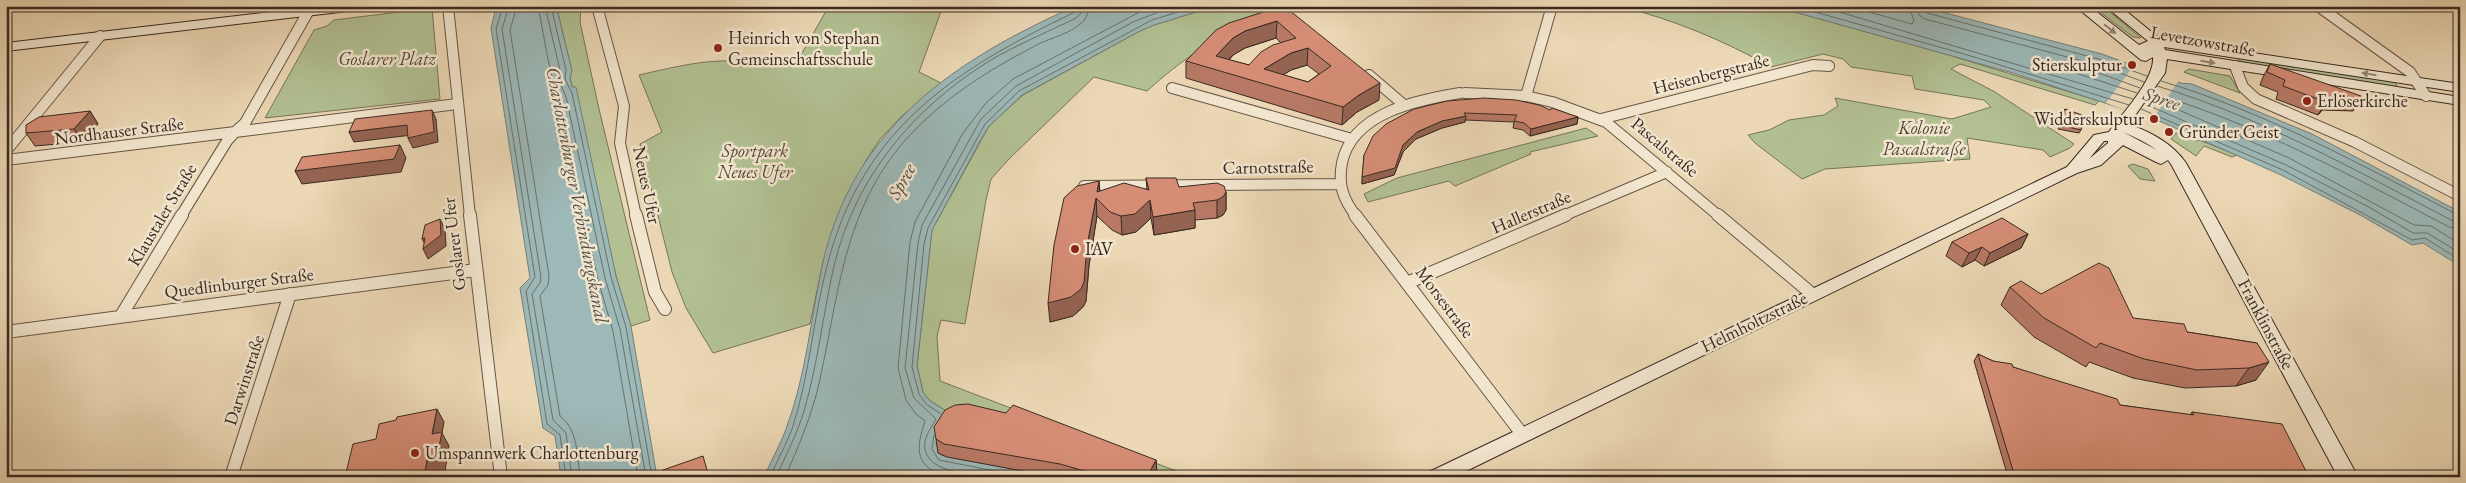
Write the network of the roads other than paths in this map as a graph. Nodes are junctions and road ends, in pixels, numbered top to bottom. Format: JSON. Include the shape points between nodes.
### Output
{"nodes":[{"id":1,"x":357,"y":6,"type":"edge"},
{"id":2,"x":448,"y":6,"type":"edge"},
{"id":3,"x":597,"y":6,"type":"edge"},
{"id":4,"x":1552,"y":6,"type":"edge"},
{"id":5,"x":2082,"y":6,"type":"edge"},
{"id":6,"x":2111,"y":6,"type":"edge"},
{"id":7,"x":2318,"y":6,"type":"edge"},
{"id":8,"x":308,"y":12,"type":"junction"},
{"id":9,"x":100,"y":36,"type":"junction"},
{"id":10,"x":6,"y":47,"type":"edge"},
{"id":11,"x":2138,"y":50,"type":"junction"},
{"id":12,"x":2229,"y":53,"type":"junction"},
{"id":13,"x":2158,"y":59,"type":"junction"},
{"id":14,"x":1829,"y":66,"type":"dead end"},
{"id":15,"x":2235,"y":66,"type":"junction"},
{"id":16,"x":1364,"y":72,"type":"edge"},
{"id":17,"x":2417,"y":81,"type":"junction"},
{"id":18,"x":1172,"y":88,"type":"dead end"},
{"id":19,"x":2460,"y":88,"type":"edge"},
{"id":20,"x":1526,"y":96,"type":"junction"},
{"id":21,"x":2426,"y":96,"type":"junction"},
{"id":22,"x":2460,"y":101,"type":"edge"},
{"id":23,"x":457,"y":104,"type":"junction"},
{"id":24,"x":1404,"y":104,"type":"junction"},
{"id":25,"x":1601,"y":119,"type":"junction"},
{"id":26,"x":2117,"y":131,"type":"junction"},
{"id":27,"x":235,"y":132,"type":"junction"},
{"id":28,"x":1352,"y":139,"type":"junction"},
{"id":29,"x":6,"y":152,"type":"edge"},
{"id":30,"x":6,"y":160,"type":"edge"},
{"id":31,"x":1667,"y":172,"type":"junction"},
{"id":32,"x":1077,"y":186,"type":"edge"},
{"id":33,"x":1340,"y":188,"type":"junction"},
{"id":34,"x":2459,"y":195,"type":"edge"},
{"id":35,"x":476,"y":270,"type":"junction"},
{"id":36,"x":1408,"y":283,"type":"junction"},
{"id":37,"x":290,"y":294,"type":"junction"},
{"id":38,"x":1812,"y":294,"type":"junction"},
{"id":39,"x":665,"y":309,"type":"dead end"},
{"id":40,"x":121,"y":316,"type":"junction"},
{"id":41,"x":6,"y":332,"type":"edge"},
{"id":42,"x":1522,"y":434,"type":"junction"},
{"id":43,"x":231,"y":477,"type":"edge"},
{"id":44,"x":501,"y":477,"type":"edge"},
{"id":45,"x":1436,"y":477,"type":"edge"},
{"id":46,"x":2348,"y":477,"type":"edge"}],
"edges":[{"from":1,"to":8,"type":"main road"},
{"from":2,"to":23,"type":"street","name":"Goslarer Ufer"},
{"from":3,"to":39,"type":"street","name":"Neues Ufer","via":[[624,106],[620,143],[643,250],[654,292]]},
{"from":4,"to":20,"type":"street"},
{"from":5,"to":11,"type":"main road","one_way":true},
{"from":6,"to":13,"type":"main road"},
{"from":7,"to":17,"type":"street","via":[[2410,72]]},
{"from":8,"to":9,"type":"main road"},
{"from":8,"to":27,"type":"street","via":[[245,123]]},
{"from":9,"to":10,"type":"main road"},
{"from":9,"to":29,"type":"street"},
{"from":11,"to":13,"type":"main road"},
{"from":11,"to":13,"type":"main road","name":"Levetzowstraße"},
{"from":12,"to":13,"type":"main road","name":"Levetzowstraße"},
{"from":12,"to":15,"type":"main road"},
{"from":17,"to":12,"type":"main road","name":"Levetzowstraße","one_way":true},
{"from":13,"to":15,"type":"main road","name":"Levetzowstraße","one_way":true},
{"from":13,"to":26,"type":"main road","name":"Helmholtzstraße","via":[[2131,112]]},
{"from":14,"to":25,"type":"street","name":"Heisenbergstraße","via":[[1813,65]]},
{"from":15,"to":21,"type":"main road","name":"Levetzowstraße"},
{"from":15,"to":34,"type":"street","via":[[2243,87],[2256,99],[2355,142]]},
{"from":16,"to":24,"type":"street"},
{"from":17,"to":19,"type":"main road","name":"Levetzowstraße"},
{"from":17,"to":21,"type":"street"},
{"from":18,"to":28,"type":"street"},
{"from":20,"to":24,"type":"street","name":"Pascalstraße","via":[[1462,93]]},
{"from":20,"to":25,"type":"street","name":"Pascalstraße"},
{"from":21,"to":22,"type":"main road","name":"Levetzowstraße"},
{"from":23,"to":27,"type":"street"},
{"from":23,"to":35,"type":"street","name":"Goslarer Ufer"},
{"from":24,"to":28,"type":"street","name":"Pascalstraße","via":[[1373,120]]},
{"from":25,"to":31,"type":"street","name":"Pascalstraße"},
{"from":26,"to":38,"type":"main road","name":"Helmholtzstraße","via":[[2112,150],[2096,162],[2072,170]]},
{"from":26,"to":46,"type":"main road","name":"Franklinstraße","via":[[2151,140],[2180,164]]},
{"from":27,"to":30,"type":"street","name":"Nordhauser Straße"},
{"from":27,"to":40,"type":"street","name":"Klaustaler Straße"},
{"from":28,"to":33,"type":"street","name":"Pascalstraße","via":[[1340,165]]},
{"from":31,"to":36,"type":"street","name":"Hallerstraße"},
{"from":31,"to":38,"type":"street","name":"Pascalstraße"},
{"from":32,"to":33,"type":"street","name":"Carnotstraße"},
{"from":33,"to":36,"type":"street","name":"Morsestraße","via":[[1344,200]]},
{"from":35,"to":37,"type":"street","name":"Quedlinburger Straße"},
{"from":35,"to":44,"type":"street","name":"Goslarer Ufer"},
{"from":36,"to":42,"type":"street","name":"Morsestraße"},
{"from":37,"to":40,"type":"street","name":"Quedlinburger Straße"},
{"from":37,"to":43,"type":"street","name":"Darwinstraße"},
{"from":38,"to":42,"type":"main road","name":"Helmholtzstraße"},
{"from":40,"to":41,"type":"street","name":"Quedlinburger Straße"},
{"from":42,"to":45,"type":"main road","name":"Helmholtzstraße"}]}
